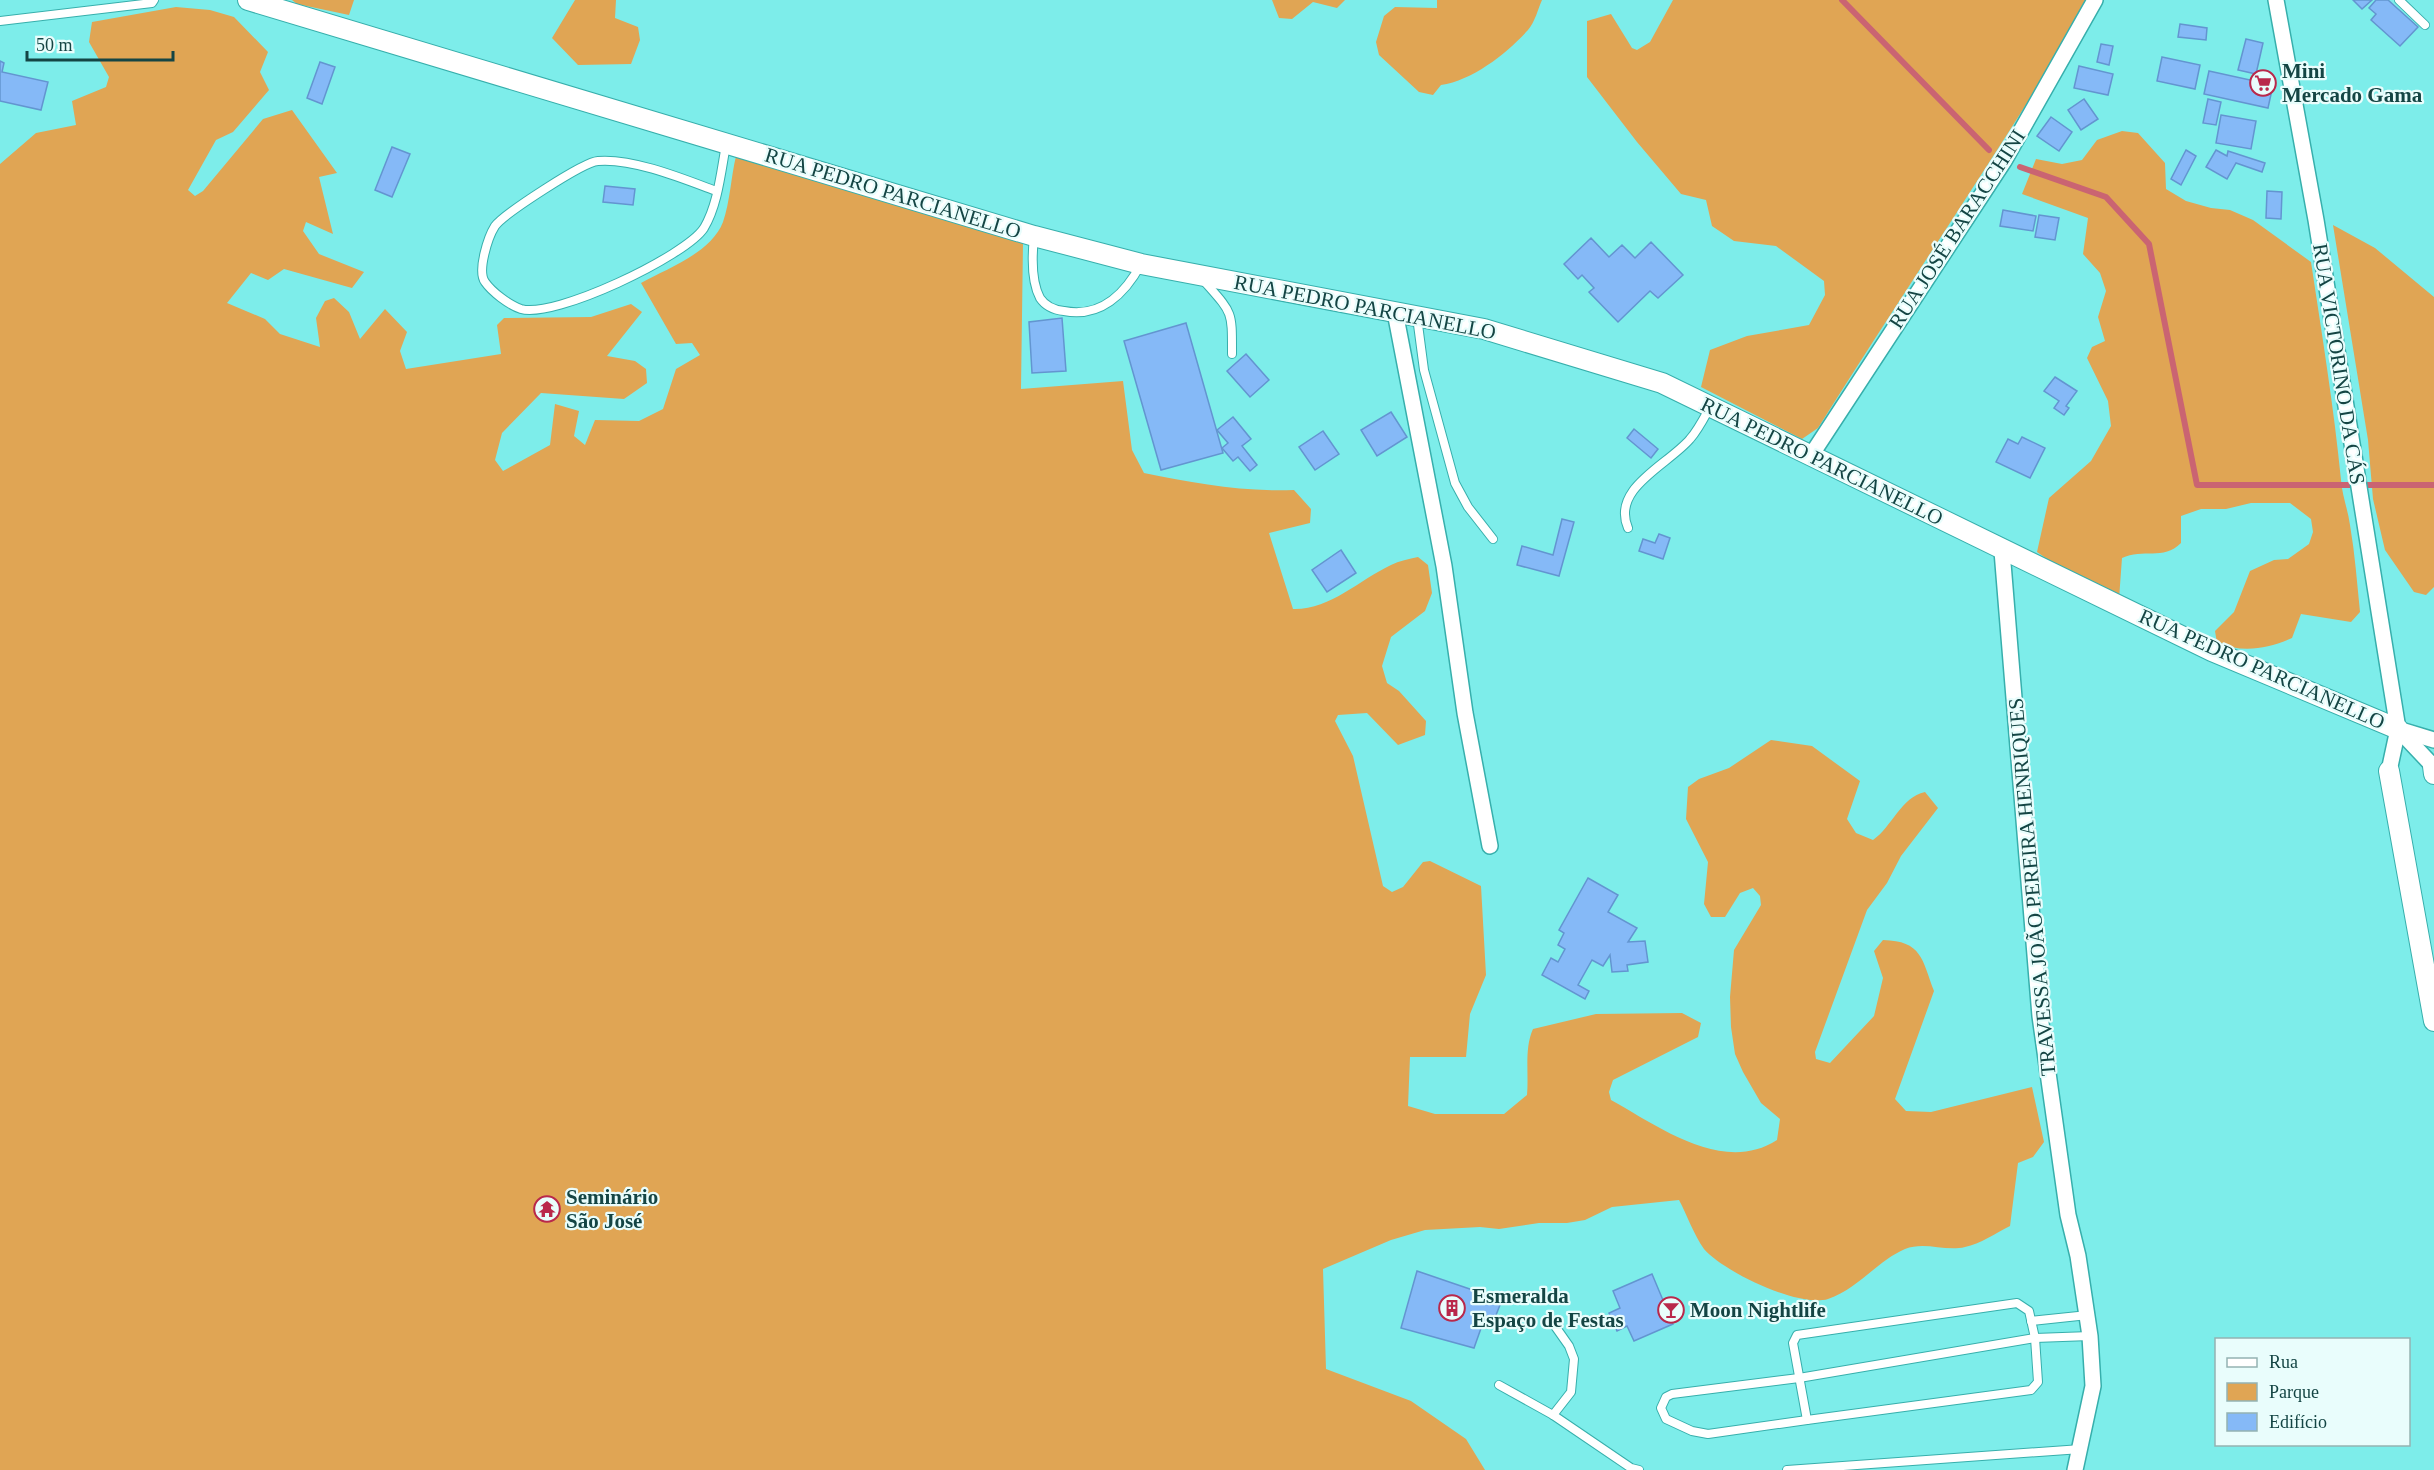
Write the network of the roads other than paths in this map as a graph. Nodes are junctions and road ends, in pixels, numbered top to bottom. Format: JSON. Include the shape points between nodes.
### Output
{"nodes":[{"id":1,"x":154,"y":0,"type":"edge"},
{"id":2,"x":248,"y":0,"type":"edge"},
{"id":3,"x":2095,"y":0,"type":"edge"},
{"id":4,"x":2276,"y":0,"type":"edge"},
{"id":5,"x":2399,"y":0,"type":"edge"},
{"id":6,"x":0,"y":21,"type":"edge"},
{"id":7,"x":2425,"y":25,"type":"dead end"},
{"id":8,"x":727,"y":142,"type":"junction"},
{"id":9,"x":716,"y":191,"type":"junction"},
{"id":10,"x":1034,"y":236,"type":"junction"},
{"id":11,"x":1141,"y":264,"type":"junction"},
{"id":12,"x":1199,"y":275,"type":"junction"},
{"id":13,"x":1395,"y":312,"type":"junction"},
{"id":14,"x":1417,"y":315,"type":"junction"},
{"id":15,"x":1232,"y":354,"type":"dead end"},
{"id":16,"x":1711,"y":406,"type":"junction"},
{"id":17,"x":1812,"y":454,"type":"junction"},
{"id":18,"x":1628,"y":528,"type":"dead end"},
{"id":19,"x":1493,"y":539,"type":"dead end"},
{"id":20,"x":2002,"y":551,"type":"junction"},
{"id":21,"x":2398,"y":729,"type":"junction"},
{"id":22,"x":2434,"y":740,"type":"edge"},
{"id":23,"x":2433,"y":770,"type":"edge"},
{"id":24,"x":2389,"y":771,"type":"joint"},
{"id":25,"x":1490,"y":846,"type":"dead end"},
{"id":26,"x":2431,"y":988,"type":"edge"},
{"id":27,"x":2434,"y":1021,"type":"edge"},
{"id":28,"x":2088,"y":1315,"type":"junction"},
{"id":29,"x":1550,"y":1319,"type":"dead end"},
{"id":30,"x":2031,"y":1321,"type":"junction"},
{"id":31,"x":2090,"y":1336,"type":"junction"},
{"id":32,"x":2035,"y":1338,"type":"junction"},
{"id":33,"x":1799,"y":1378,"type":"junction"},
{"id":34,"x":1499,"y":1385,"type":"dead end"},
{"id":35,"x":1552,"y":1415,"type":"junction"},
{"id":36,"x":1806,"y":1420,"type":"junction"},
{"id":37,"x":2081,"y":1449,"type":"junction"},
{"id":38,"x":1639,"y":1470,"type":"edge"},
{"id":39,"x":1787,"y":1470,"type":"edge"},
{"id":40,"x":2075,"y":1470,"type":"edge"}],
"edges":[{"from":1,"to":6,"type":"lane"},
{"from":2,"to":8,"type":"street","name":"RUA PEDRO PARCIANELLO"},
{"from":3,"to":17,"type":"street","name":"RUA JOSÉ BARACCHINI","via":[[2004,161]]},
{"from":4,"to":21,"type":"street","name":"RUA VICTORINO DA CÁS","via":[[2316,220]]},
{"from":5,"to":7,"type":"lane"},
{"from":8,"to":9,"type":"lane"},
{"from":8,"to":10,"type":"street","name":"RUA PEDRO PARCIANELLO"},
{"from":9,"to":9,"type":"lane","via":[[625,162],[596,161],[564,176],[495,225],[481,266],[484,281],[522,309],[540,309],[589,297],[682,249],[704,229]]},
{"from":10,"to":11,"type":"street","name":"RUA PEDRO PARCIANELLO"},
{"from":10,"to":11,"type":"lane","via":[[1036,281],[1041,298],[1052,309],[1078,314],[1096,310],[1116,298]]},
{"from":11,"to":12,"type":"street","name":"RUA PEDRO PARCIANELLO"},
{"from":12,"to":13,"type":"street","name":"RUA PEDRO PARCIANELLO"},
{"from":12,"to":15,"type":"lane","via":[[1229,310]]},
{"from":13,"to":14,"type":"street","name":"RUA PEDRO PARCIANELLO"},
{"from":13,"to":25,"type":"street","via":[[1444,566]]},
{"from":14,"to":16,"type":"street","name":"RUA PEDRO PARCIANELLO","via":[[1484,329],[1662,383]]},
{"from":14,"to":19,"type":"lane","via":[[1424,370],[1455,483]]},
{"from":16,"to":17,"type":"street","name":"RUA PEDRO PARCIANELLO"},
{"from":16,"to":18,"type":"lane","via":[[1691,438],[1646,477],[1624,504],[1623,518]]},
{"from":17,"to":20,"type":"street","name":"RUA PEDRO PARCIANELLO"},
{"from":20,"to":21,"type":"street","name":"RUA PEDRO PARCIANELLO","via":[[2212,651]]},
{"from":20,"to":28,"type":"street","name":"TRAVESSA JOÃO PEREIRA HENRIQUES","via":[[2040,1016],[2068,1215]]},
{"from":21,"to":22,"type":"street","name":"RUA PEDRO PARCIANELLO"},
{"from":21,"to":23,"type":"street"},
{"from":21,"to":24,"type":"street","name":"RUA VICTORINO DA CÁS"},
{"from":24,"to":26,"type":"street","name":"RUA VICTORINO DA CÁS"},
{"from":26,"to":27,"type":"street","name":"RUA VICTORINO DA CÁS"},
{"from":28,"to":30,"type":"lane"},
{"from":28,"to":31,"type":"street","name":"TRAVESSA JOÃO PEREIRA HENRIQUES"},
{"from":29,"to":35,"type":"lane","via":[[1574,1359],[1571,1392]]},
{"from":30,"to":32,"type":"lane"},
{"from":30,"to":33,"type":"lane","via":[[2029,1311],[2017,1303],[1797,1335],[1793,1342]]},
{"from":31,"to":32,"type":"lane"},
{"from":31,"to":37,"type":"street","name":"TRAVESSA JOÃO PEREIRA HENRIQUES","via":[[2093,1386]]},
{"from":32,"to":33,"type":"lane"},
{"from":32,"to":36,"type":"lane","via":[[2038,1382],[2031,1390]]},
{"from":33,"to":36,"type":"lane"},
{"from":33,"to":36,"type":"lane","via":[[1672,1394],[1661,1408],[1666,1419],[1708,1434]]},
{"from":34,"to":35,"type":"lane"},
{"from":35,"to":38,"type":"lane"},
{"from":37,"to":39,"type":"lane"},
{"from":37,"to":40,"type":"street","name":"TRAVESSA JOÃO PEREIRA HENRIQUES"}]}
